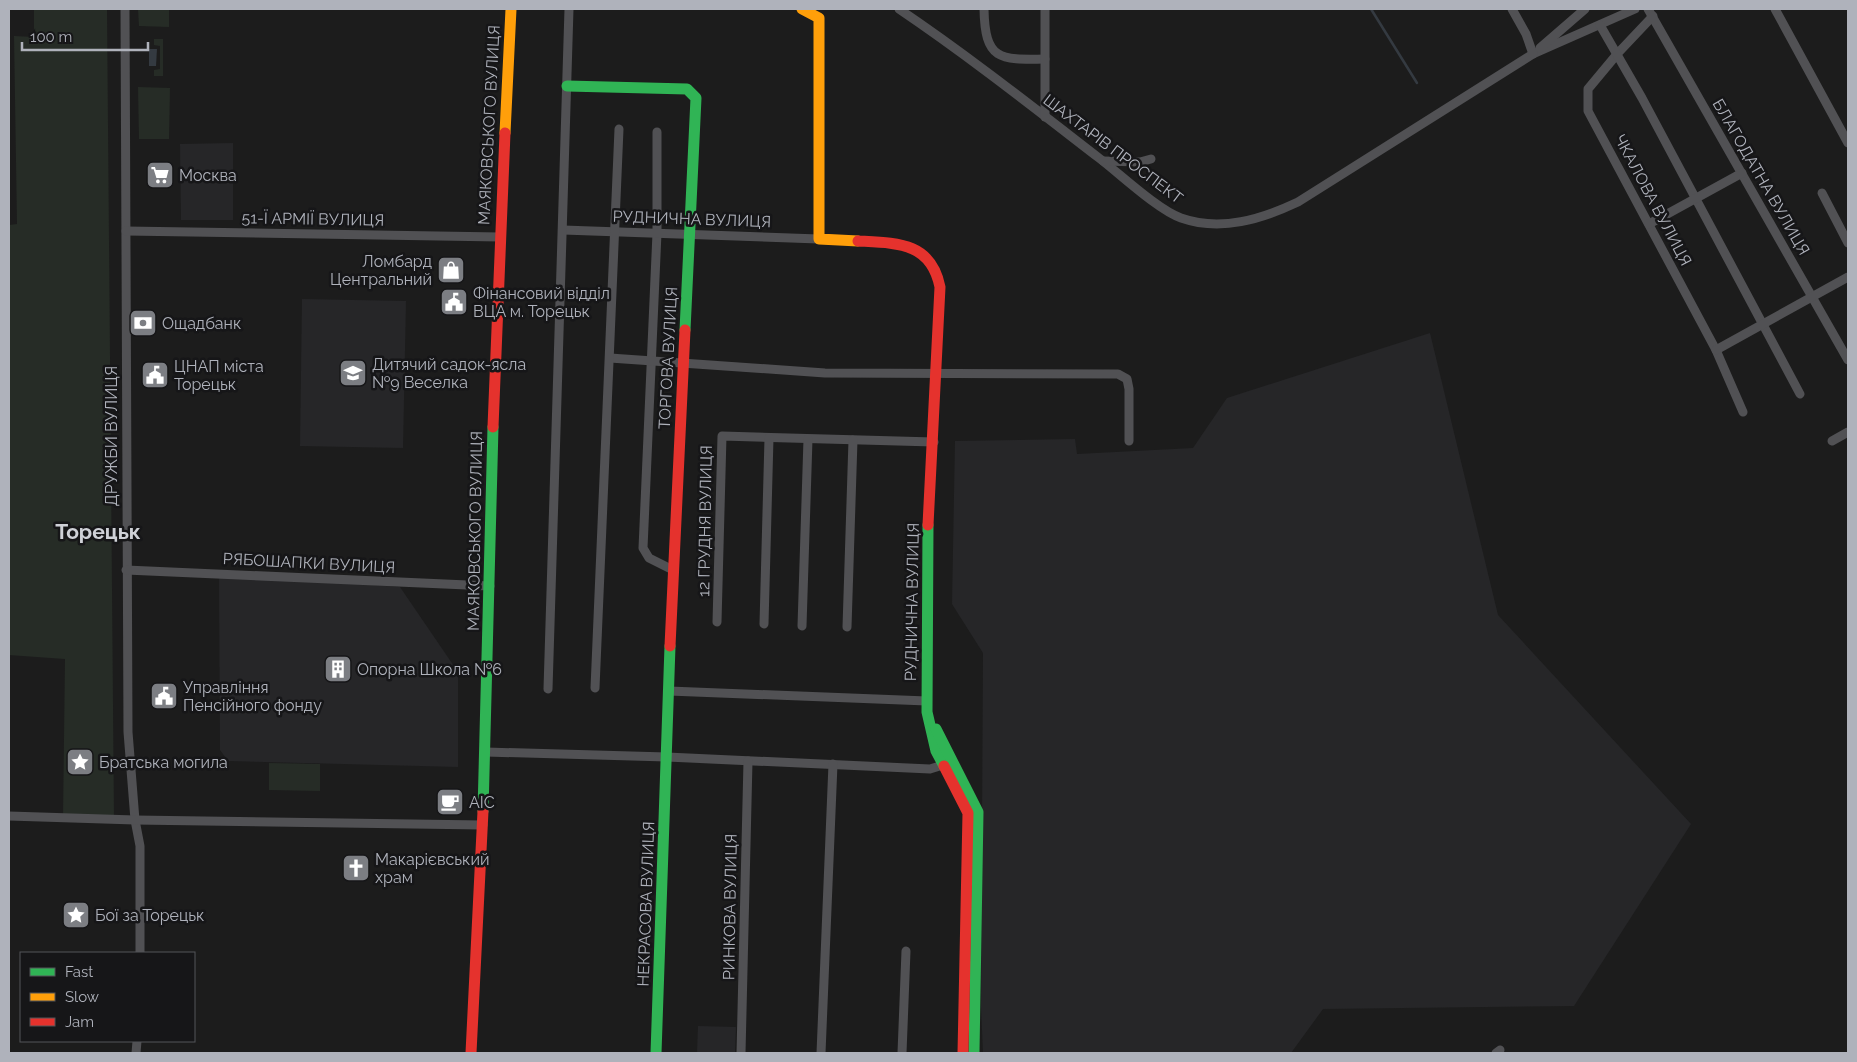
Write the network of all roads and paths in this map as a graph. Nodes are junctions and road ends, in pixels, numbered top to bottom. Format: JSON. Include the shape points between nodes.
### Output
{"nodes":[{"id":1,"x":125,"y":9,"type":"edge"},
{"id":2,"x":512,"y":9,"type":"edge"},
{"id":3,"x":569,"y":9,"type":"edge"},
{"id":4,"x":802,"y":9,"type":"edge"},
{"id":5,"x":898,"y":9,"type":"edge"},
{"id":6,"x":984,"y":9,"type":"edge"},
{"id":7,"x":1045,"y":9,"type":"edge"},
{"id":8,"x":1512,"y":9,"type":"edge"},
{"id":9,"x":1585,"y":9,"type":"edge"},
{"id":10,"x":1635,"y":9,"type":"edge"},
{"id":11,"x":1775,"y":9,"type":"edge"},
{"id":12,"x":1651,"y":13,"type":"edge"},
{"id":13,"x":821,"y":14,"type":"edge"},
{"id":14,"x":1600,"y":25,"type":"junction"},
{"id":15,"x":1618,"y":53,"type":"junction"},
{"id":16,"x":1533,"y":54,"type":"junction"},
{"id":17,"x":1045,"y":59,"type":"junction"},
{"id":18,"x":567,"y":86,"type":"junction"},
{"id":19,"x":1045,"y":117,"type":"junction"},
{"id":20,"x":619,"y":129,"type":"dead end"},
{"id":21,"x":657,"y":132,"type":"dead end"},
{"id":22,"x":1848,"y":143,"type":"edge"},
{"id":23,"x":1151,"y":159,"type":"dead end"},
{"id":24,"x":1103,"y":161,"type":"junction"},
{"id":25,"x":1742,"y":173,"type":"junction"},
{"id":26,"x":1822,"y":193,"type":"dead end"},
{"id":27,"x":1697,"y":199,"type":"junction"},
{"id":28,"x":1649,"y":224,"type":"junction"},
{"id":29,"x":563,"y":230,"type":"junction"},
{"id":30,"x":126,"y":231,"type":"junction"},
{"id":31,"x":616,"y":232,"type":"junction"},
{"id":32,"x":657,"y":233,"type":"junction"},
{"id":33,"x":690,"y":236,"type":"junction"},
{"id":34,"x":500,"y":237,"type":"junction"},
{"id":35,"x":819,"y":239,"type":"junction"},
{"id":36,"x":1848,"y":243,"type":"edge"},
{"id":37,"x":1848,"y":277,"type":"edge"},
{"id":38,"x":1812,"y":296,"type":"junction"},
{"id":39,"x":1762,"y":325,"type":"junction"},
{"id":40,"x":1716,"y":350,"type":"junction"},
{"id":41,"x":610,"y":358,"type":"junction"},
{"id":42,"x":1848,"y":360,"type":"edge"},
{"id":43,"x":650,"y":361,"type":"junction"},
{"id":44,"x":684,"y":365,"type":"junction"},
{"id":45,"x":938,"y":375,"type":"junction"},
{"id":46,"x":1800,"y":394,"type":"dead end"},
{"id":47,"x":1743,"y":412,"type":"dead end"},
{"id":48,"x":1848,"y":432,"type":"edge"},
{"id":49,"x":769,"y":438,"type":"junction"},
{"id":50,"x":808,"y":439,"type":"junction"},
{"id":51,"x":853,"y":440,"type":"junction"},
{"id":52,"x":1832,"y":440,"type":"dead end"},
{"id":53,"x":1129,"y":441,"type":"dead end"},
{"id":54,"x":934,"y":442,"type":"junction"},
{"id":55,"x":126,"y":570,"type":"junction"},
{"id":56,"x":673,"y":570,"type":"junction"},
{"id":57,"x":490,"y":586,"type":"junction"},
{"id":58,"x":718,"y":622,"type":"dead end"},
{"id":59,"x":764,"y":624,"type":"dead end"},
{"id":60,"x":802,"y":626,"type":"dead end"},
{"id":61,"x":847,"y":628,"type":"dead end"},
{"id":62,"x":596,"y":688,"type":"dead end"},
{"id":63,"x":548,"y":689,"type":"dead end"},
{"id":64,"x":669,"y":691,"type":"junction"},
{"id":65,"x":927,"y":707,"type":"junction"},
{"id":66,"x":486,"y":752,"type":"junction"},
{"id":67,"x":667,"y":757,"type":"junction"},
{"id":68,"x":748,"y":760,"type":"junction"},
{"id":69,"x":833,"y":764,"type":"junction"},
{"id":70,"x":943,"y":765,"type":"junction"},
{"id":71,"x":9,"y":816,"type":"edge"},
{"id":72,"x":135,"y":820,"type":"junction"},
{"id":73,"x":483,"y":825,"type":"junction"},
{"id":74,"x":906,"y":951,"type":"dead end"},
{"id":75,"x":140,"y":952,"type":"edge"},
{"id":76,"x":471,"y":1053,"type":"edge"},
{"id":77,"x":656,"y":1053,"type":"edge"},
{"id":78,"x":741,"y":1053,"type":"edge"},
{"id":79,"x":821,"y":1053,"type":"edge"},
{"id":80,"x":902,"y":1053,"type":"edge"},
{"id":81,"x":963,"y":1053,"type":"edge"},
{"id":82,"x":974,"y":1053,"type":"edge"}],
"edges":[{"from":1,"to":30,"type":"street","name":"ДРУЖБИ ВУЛИЦЯ"},
{"from":2,"to":34,"type":"main road","name":"МАЯКОВСЬКОГО ВУЛИЦЯ"},
{"from":3,"to":18,"type":"street"},
{"from":4,"to":13,"type":"main road"},
{"from":5,"to":19,"type":"street","name":"ШАХТАРІВ ПРОСПЕКТ"},
{"from":6,"to":17,"type":"street","via":[[985,34],[992,48],[1008,60]]},
{"from":7,"to":17,"type":"street"},
{"from":8,"to":16,"type":"street"},
{"from":9,"to":16,"type":"street","name":"ШАХТАРІВ ПРОСПЕКТ"},
{"from":10,"to":14,"type":"street","name":"ШАХТАРІВ ПРОСПЕКТ"},
{"from":11,"to":22,"type":"street"},
{"from":12,"to":15,"type":"street","name":"ЧКАЛОВА ВУЛИЦЯ"},
{"from":12,"to":25,"type":"street","name":"БЛАГОДАТНА ВУЛИЦЯ"},
{"from":13,"to":35,"type":"main road"},
{"from":14,"to":15,"type":"street"},
{"from":14,"to":16,"type":"street","name":"ШАХТАРІВ ПРОСПЕКТ"},
{"from":15,"to":27,"type":"street"},
{"from":15,"to":28,"type":"street","name":"ЧКАЛОВА ВУЛИЦЯ","via":[[1588,89],[1588,112]]},
{"from":16,"to":24,"type":"street","name":"ШАХТАРІВ ПРОСПЕКТ","via":[[1298,202],[1259,217],[1216,224],[1179,218]]},
{"from":17,"to":19,"type":"street"},
{"from":18,"to":29,"type":"street"},
{"from":18,"to":33,"type":"main road","name":"ТОРГОВА ВУЛИЦЯ","via":[[687,89],[696,98]]},
{"from":19,"to":24,"type":"street","name":"ШАХТАРІВ ПРОСПЕКТ"},
{"from":20,"to":31,"type":"street"},
{"from":21,"to":32,"type":"street"},
{"from":23,"to":24,"type":"street","via":[[1140,162]]},
{"from":25,"to":27,"type":"street"},
{"from":25,"to":38,"type":"street","name":"БЛАГОДАТНА ВУЛИЦЯ"},
{"from":26,"to":36,"type":"street"},
{"from":27,"to":28,"type":"street"},
{"from":27,"to":39,"type":"street"},
{"from":28,"to":40,"type":"street","name":"ЧКАЛОВА ВУЛИЦЯ"},
{"from":29,"to":31,"type":"street","name":"РУДНИЧНА ВУЛИЦЯ"},
{"from":29,"to":63,"type":"street"},
{"from":30,"to":34,"type":"street","name":"51-Ї АРМІЇ ВУЛИЦЯ"},
{"from":30,"to":55,"type":"street","name":"ДРУЖБИ ВУЛИЦЯ"},
{"from":31,"to":32,"type":"street","name":"РУДНИЧНА ВУЛИЦЯ"},
{"from":31,"to":41,"type":"street"},
{"from":32,"to":33,"type":"street","name":"РУДНИЧНА ВУЛИЦЯ"},
{"from":32,"to":43,"type":"street"},
{"from":33,"to":35,"type":"street","name":"РУДНИЧНА ВУЛИЦЯ"},
{"from":33,"to":44,"type":"main road","name":"ТОРГОВА ВУЛИЦЯ"},
{"from":34,"to":57,"type":"main road","name":"МАЯКОВСЬКОГО ВУЛИЦЯ"},
{"from":35,"to":45,"type":"main road","name":"РУДНИЧНА ВУЛИЦЯ","via":[[896,245],[916,249],[928,258],[936,271],[940,288]]},
{"from":37,"to":38,"type":"street"},
{"from":38,"to":39,"type":"street"},
{"from":38,"to":42,"type":"street","name":"БЛАГОДАТНА ВУЛИЦЯ"},
{"from":39,"to":40,"type":"street"},
{"from":39,"to":46,"type":"street"},
{"from":40,"to":47,"type":"street","name":"ЧКАЛОВА ВУЛИЦЯ"},
{"from":41,"to":43,"type":"street"},
{"from":41,"to":62,"type":"street"},
{"from":43,"to":44,"type":"street"},
{"from":43,"to":56,"type":"street","via":[[643,548],[649,558]]},
{"from":44,"to":45,"type":"street"},
{"from":44,"to":56,"type":"main road","name":"ТОРГОВА ВУЛИЦЯ"},
{"from":45,"to":53,"type":"street","via":[[1118,374],[1127,379],[1129,389]]},
{"from":45,"to":54,"type":"main road","name":"РУДНИЧНА ВУЛИЦЯ"},
{"from":48,"to":52,"type":"street"},
{"from":49,"to":50,"type":"street","name":"12 ГРУДНЯ ВУЛИЦЯ"},
{"from":49,"to":58,"type":"street","name":"12 ГРУДНЯ ВУЛИЦЯ","via":[[722,436]]},
{"from":49,"to":59,"type":"street"},
{"from":50,"to":51,"type":"street","name":"12 ГРУДНЯ ВУЛИЦЯ"},
{"from":50,"to":60,"type":"street"},
{"from":51,"to":54,"type":"street","name":"12 ГРУДНЯ ВУЛИЦЯ"},
{"from":51,"to":61,"type":"street"},
{"from":54,"to":65,"type":"main road","name":"РУДНИЧНА ВУЛИЦЯ","via":[[928,535]]},
{"from":55,"to":57,"type":"street","name":"РЯБОШАПКИ ВУЛИЦЯ"},
{"from":55,"to":72,"type":"street","name":"ДРУЖБИ ВУЛИЦЯ","via":[[128,732]]},
{"from":56,"to":64,"type":"main road","name":"ТОРГОВА ВУЛИЦЯ"},
{"from":57,"to":66,"type":"main road","name":"МАЯКОВСЬКОГО ВУЛИЦЯ"},
{"from":64,"to":65,"type":"street"},
{"from":64,"to":67,"type":"main road","name":"НЕКРАСОВА ВУЛИЦЯ"},
{"from":65,"to":70,"type":"main road","name":"РУДНИЧНА ВУЛИЦЯ","via":[[936,751]]},
{"from":65,"to":82,"type":"main road","via":[[978,812]]},
{"from":66,"to":67,"type":"street"},
{"from":66,"to":73,"type":"main road","name":"МАЯКОВСЬКОГО ВУЛИЦЯ"},
{"from":67,"to":68,"type":"street"},
{"from":67,"to":77,"type":"main road","name":"НЕКРАСОВА ВУЛИЦЯ"},
{"from":68,"to":69,"type":"street"},
{"from":68,"to":78,"type":"street","name":"РИНКОВА ВУЛИЦЯ"},
{"from":69,"to":70,"type":"street","via":[[930,769]]},
{"from":69,"to":79,"type":"street"},
{"from":70,"to":81,"type":"main road","name":"РУДНИЧНА ВУЛИЦЯ","via":[[968,813]]},
{"from":71,"to":72,"type":"street"},
{"from":72,"to":73,"type":"street"},
{"from":72,"to":75,"type":"street","name":"ДРУЖБИ ВУЛИЦЯ","via":[[140,846]]},
{"from":73,"to":76,"type":"main road","name":"МАЯКОВСЬКОГО ВУЛИЦЯ"},
{"from":74,"to":80,"type":"street"}]}
